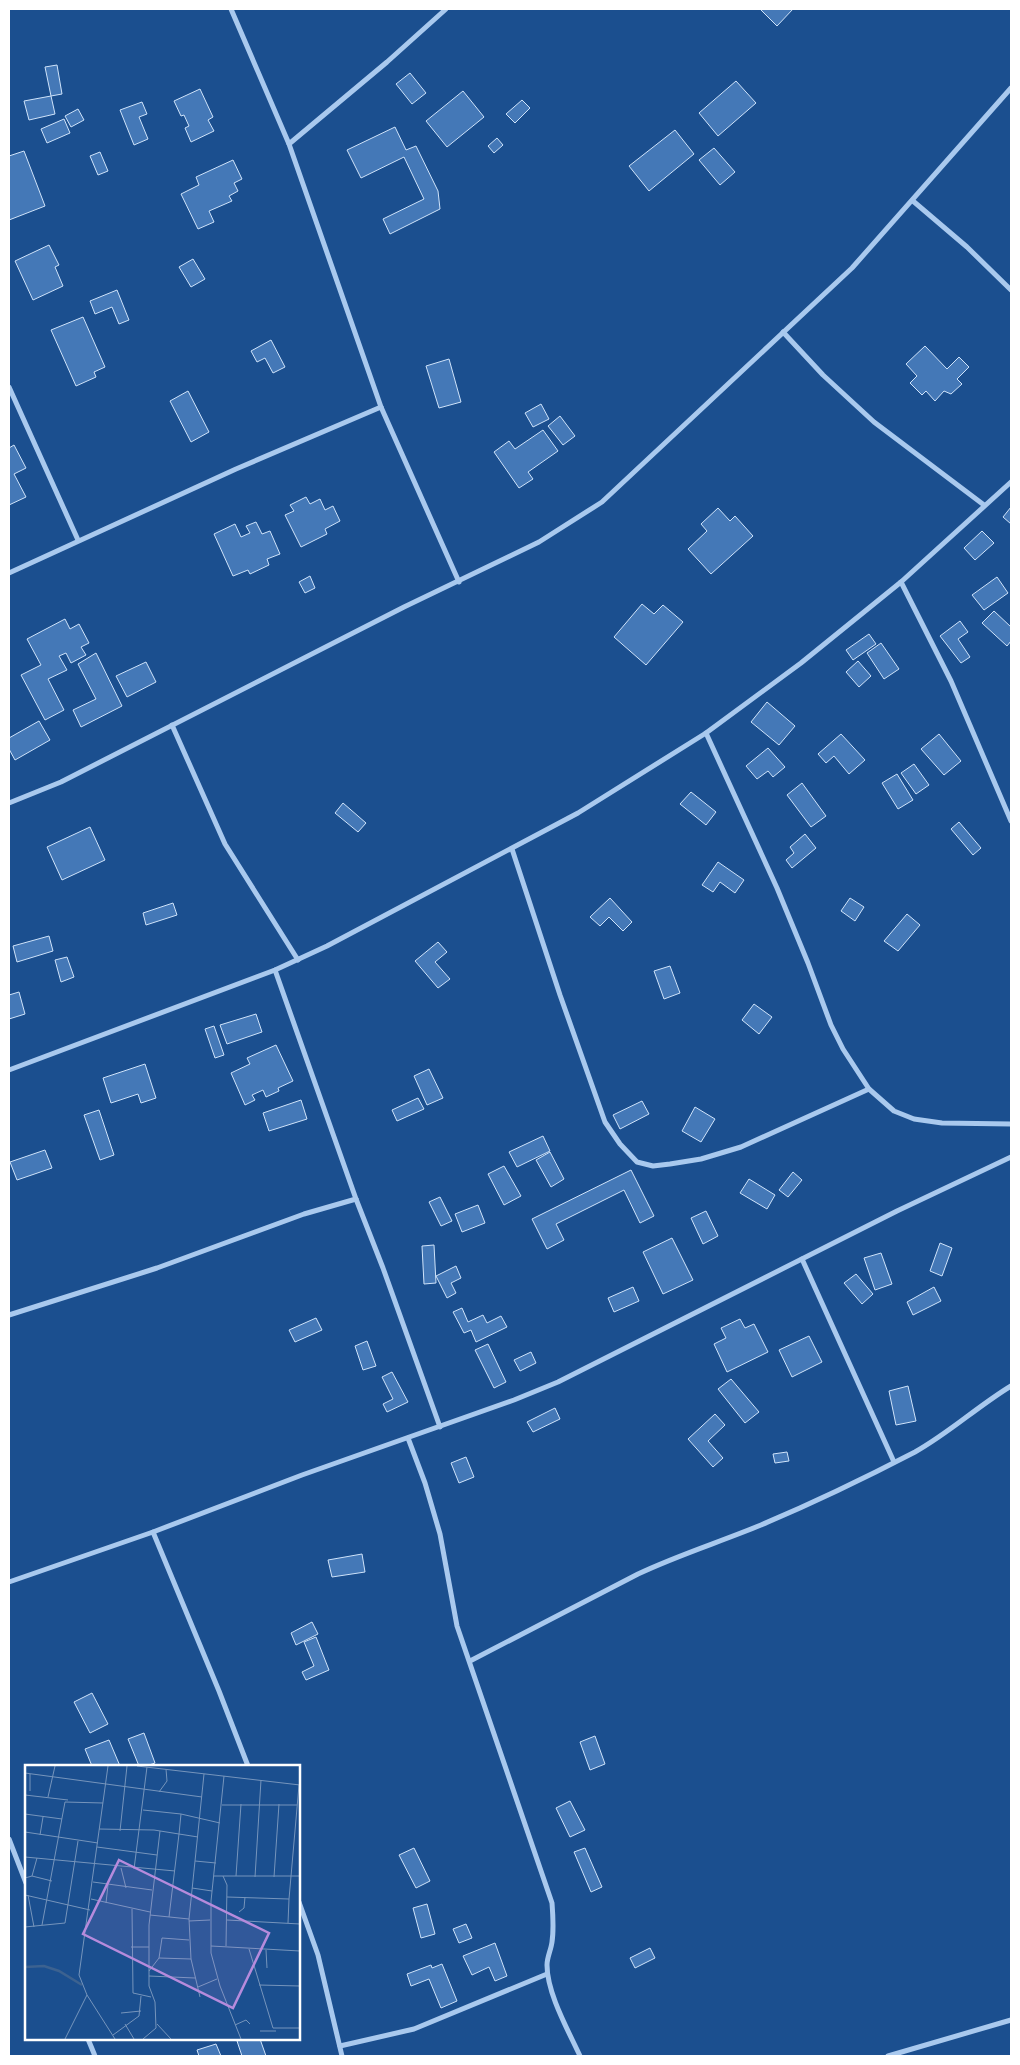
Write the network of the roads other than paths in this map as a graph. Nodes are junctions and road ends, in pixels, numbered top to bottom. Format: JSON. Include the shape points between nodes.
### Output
{"nodes":[{"id":1,"x":231,"y":9,"type":"edge"},
{"id":2,"x":446,"y":9,"type":"edge"},
{"id":3,"x":1011,"y":88,"type":"edge"},
{"id":4,"x":289,"y":144,"type":"junction"},
{"id":5,"x":913,"y":201,"type":"junction"},
{"id":6,"x":1011,"y":290,"type":"edge"},
{"id":7,"x":783,"y":332,"type":"junction"},
{"id":8,"x":9,"y":387,"type":"edge"},
{"id":9,"x":381,"y":406,"type":"junction"},
{"id":10,"x":1011,"y":482,"type":"edge"},
{"id":11,"x":984,"y":505,"type":"junction"},
{"id":12,"x":78,"y":540,"type":"junction"},
{"id":13,"x":9,"y":573,"type":"edge"},
{"id":14,"x":459,"y":582,"type":"junction"},
{"id":15,"x":901,"y":582,"type":"junction"},
{"id":16,"x":172,"y":725,"type":"junction"},
{"id":17,"x":706,"y":733,"type":"junction"},
{"id":18,"x":9,"y":803,"type":"edge"},
{"id":19,"x":1011,"y":821,"type":"edge"},
{"id":20,"x":512,"y":849,"type":"junction"},
{"id":21,"x":298,"y":960,"type":"junction"},
{"id":22,"x":275,"y":970,"type":"junction"},
{"id":23,"x":9,"y":1070,"type":"edge"},
{"id":24,"x":869,"y":1089,"type":"junction"},
{"id":25,"x":1011,"y":1124,"type":"edge"},
{"id":26,"x":1011,"y":1157,"type":"edge"},
{"id":27,"x":356,"y":1199,"type":"junction"},
{"id":28,"x":802,"y":1259,"type":"junction"},
{"id":29,"x":9,"y":1315,"type":"edge"},
{"id":30,"x":1011,"y":1386,"type":"edge"},
{"id":31,"x":440,"y":1427,"type":"junction"},
{"id":32,"x":408,"y":1438,"type":"junction"},
{"id":33,"x":894,"y":1462,"type":"junction"},
{"id":34,"x":153,"y":1532,"type":"junction"},
{"id":35,"x":9,"y":1582,"type":"edge"},
{"id":36,"x":470,"y":1661,"type":"junction"},
{"id":37,"x":248,"y":1765,"type":"edge"},
{"id":38,"x":9,"y":1839,"type":"edge"},
{"id":39,"x":11,"y":1848,"type":"edge"},
{"id":40,"x":25,"y":1878,"type":"edge"},
{"id":41,"x":300,"y":1905,"type":"edge"},
{"id":42,"x":547,"y":1974,"type":"junction"},
{"id":43,"x":1011,"y":2020,"type":"edge"},
{"id":44,"x":88,"y":2040,"type":"edge"},
{"id":45,"x":340,"y":2046,"type":"junction"},
{"id":46,"x":95,"y":2056,"type":"edge"},
{"id":47,"x":342,"y":2056,"type":"edge"},
{"id":48,"x":580,"y":2056,"type":"edge"},
{"id":49,"x":888,"y":2056,"type":"edge"}],
"edges":[{"from":1,"to":4,"type":"street"},
{"from":2,"to":4,"type":"street"},
{"from":3,"to":5,"type":"street"},
{"from":4,"to":9,"type":"street"},
{"from":5,"to":6,"type":"street"},
{"from":5,"to":7,"type":"street","via":[[852,268]]},
{"from":7,"to":11,"type":"street","via":[[874,422]]},
{"from":7,"to":14,"type":"street","via":[[602,502],[539,542]]},
{"from":8,"to":12,"type":"street"},
{"from":9,"to":12,"type":"street"},
{"from":9,"to":14,"type":"street"},
{"from":10,"to":11,"type":"street"},
{"from":11,"to":15,"type":"street"},
{"from":12,"to":13,"type":"street"},
{"from":14,"to":16,"type":"street"},
{"from":15,"to":17,"type":"street"},
{"from":15,"to":19,"type":"street","via":[[952,681]]},
{"from":16,"to":18,"type":"street","via":[[61,782]]},
{"from":16,"to":21,"type":"street","via":[[225,844]]},
{"from":17,"to":20,"type":"street","via":[[593,804]]},
{"from":17,"to":24,"type":"street","via":[[777,888],[831,1025]]},
{"from":20,"to":21,"type":"street"},
{"from":20,"to":24,"type":"street","via":[[605,1122],[637,1162],[652,1166],[670,1164],[742,1147]]},
{"from":21,"to":22,"type":"street"},
{"from":22,"to":23,"type":"street"},
{"from":22,"to":27,"type":"street"},
{"from":24,"to":25,"type":"street","via":[[894,1112],[914,1119],[942,1123]]},
{"from":26,"to":28,"type":"street"},
{"from":27,"to":29,"type":"street"},
{"from":27,"to":31,"type":"street"},
{"from":28,"to":31,"type":"street","via":[[558,1382]]},
{"from":28,"to":33,"type":"street"},
{"from":30,"to":33,"type":"street","via":[[947,1432]]},
{"from":31,"to":32,"type":"street"},
{"from":32,"to":34,"type":"street"},
{"from":32,"to":36,"type":"street","via":[[440,1534],[457,1626]]},
{"from":33,"to":36,"type":"street","via":[[761,1525],[666,1560],[619,1582]]},
{"from":34,"to":35,"type":"street"},
{"from":34,"to":37,"type":"street"},
{"from":36,"to":42,"type":"street","via":[[552,1903],[554,1927]]},
{"from":38,"to":39,"type":"street"},
{"from":39,"to":40,"type":"street"},
{"from":41,"to":45,"type":"street","via":[[318,1955]]},
{"from":42,"to":45,"type":"street","via":[[414,2029]]},
{"from":42,"to":48,"type":"street","via":[[552,1994]]},
{"from":43,"to":49,"type":"street"},
{"from":44,"to":46,"type":"street"},
{"from":45,"to":47,"type":"street"}]}
